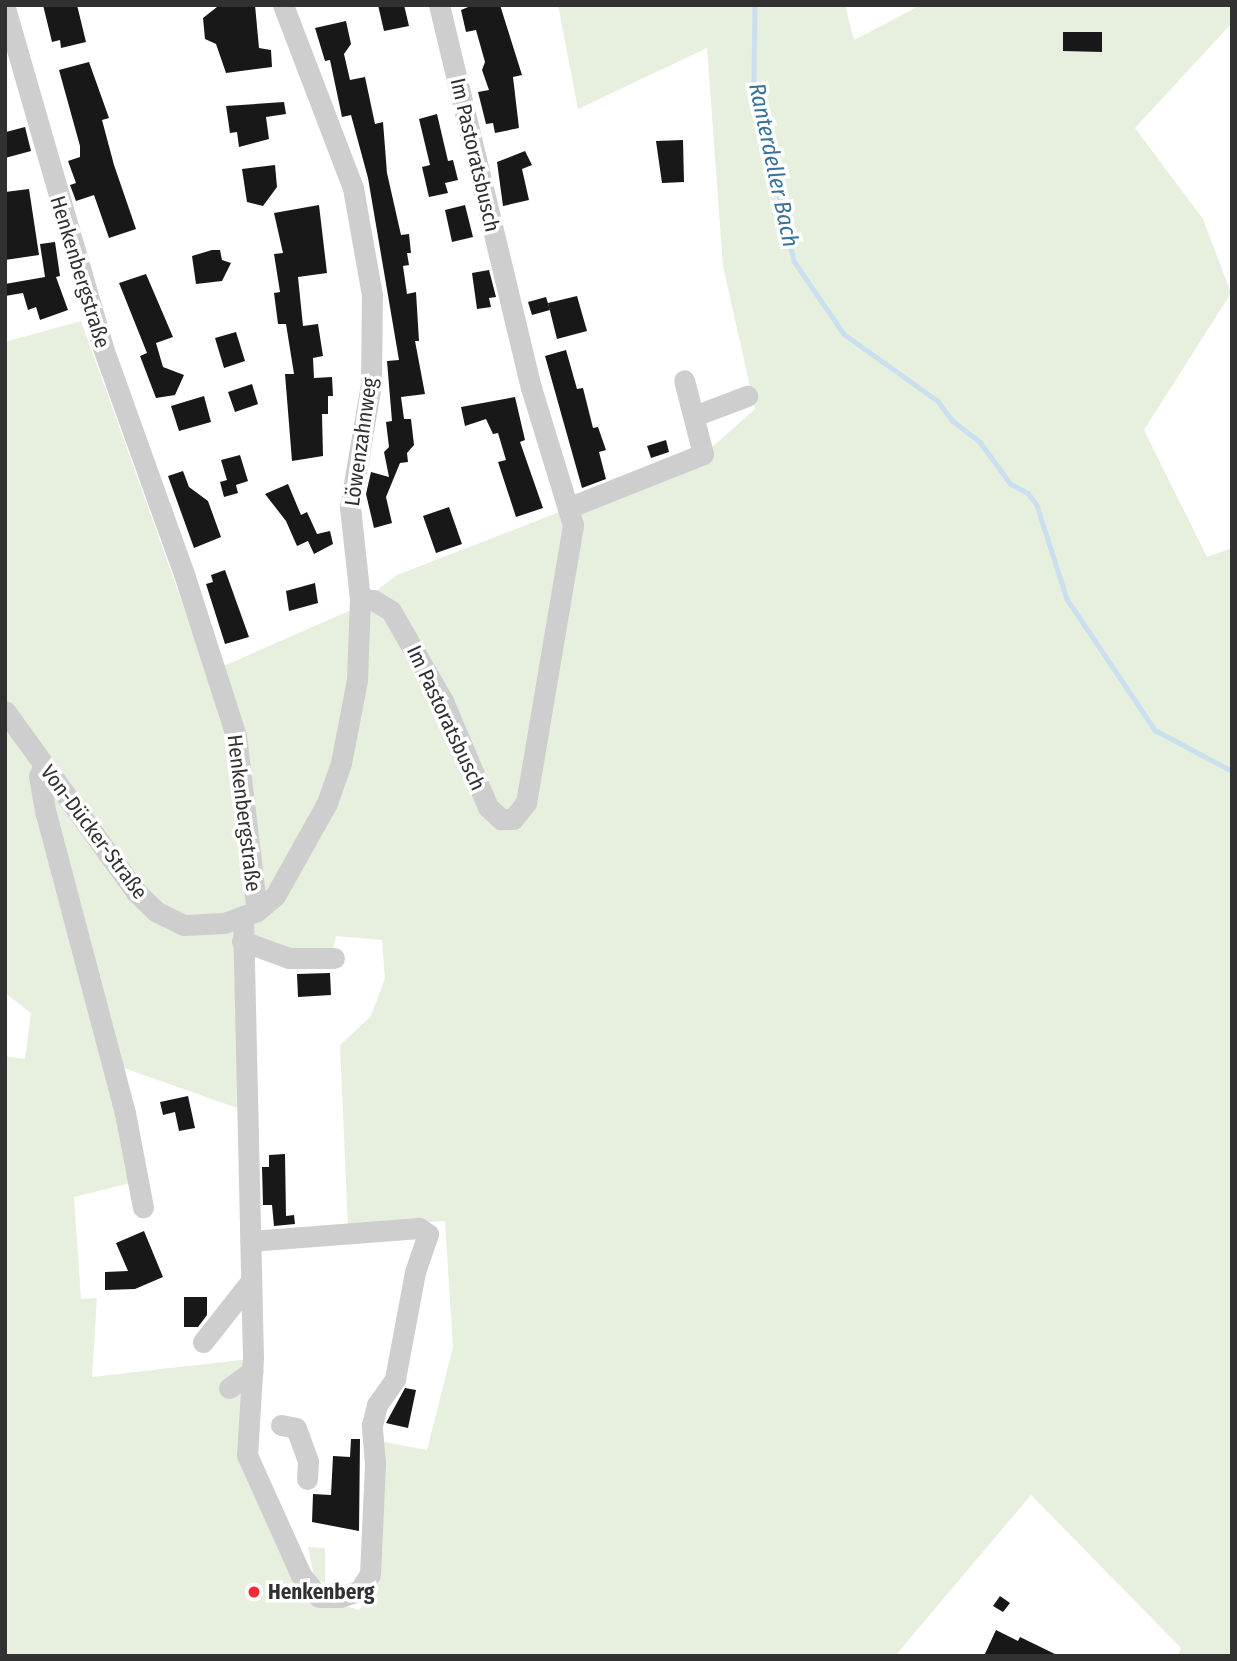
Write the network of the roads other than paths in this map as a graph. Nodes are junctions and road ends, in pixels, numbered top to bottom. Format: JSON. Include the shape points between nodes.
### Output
{"nodes":[{"id":1,"x":283,"y":5,"type":"edge"},
{"id":2,"x":439,"y":5,"type":"edge"},
{"id":3,"x":5,"y":8,"type":"edge"},
{"id":4,"x":684,"y":380,"type":"dead end"},
{"id":5,"x":747,"y":396,"type":"dead end"},
{"id":6,"x":694,"y":416,"type":"junction"},
{"id":7,"x":570,"y":507,"type":"junction"},
{"id":8,"x":360,"y":599,"type":"junction"},
{"id":9,"x":5,"y":711,"type":"edge"},
{"id":10,"x":44,"y":765,"type":"junction"},
{"id":11,"x":250,"y":914,"type":"junction"},
{"id":12,"x":242,"y":941,"type":"junction"},
{"id":13,"x":334,"y":958,"type":"dead end"},
{"id":14,"x":143,"y":1208,"type":"dead end"},
{"id":15,"x":251,"y":1241,"type":"junction"},
{"id":16,"x":251,"y":1281,"type":"junction"},
{"id":17,"x":203,"y":1342,"type":"dead end"},
{"id":18,"x":252,"y":1371,"type":"junction"},
{"id":19,"x":229,"y":1388,"type":"dead end"},
{"id":20,"x":281,"y":1424,"type":"dead end"},
{"id":21,"x":307,"y":1479,"type":"dead end"}],
"edges":[{"from":1,"to":8,"type":"street","name":"Löwenzahnweg","via":[[353,188],[369,269],[371,384],[350,507]]},
{"from":2,"to":7,"type":"street","name":"Im Pastoratsbusch","via":[[531,388]]},
{"from":3,"to":11,"type":"street","name":"Henkenbergstraße","via":[[105,353],[232,722]]},
{"from":4,"to":6,"type":"street"},
{"from":5,"to":6,"type":"street"},
{"from":6,"to":7,"type":"street","via":[[703,454]]},
{"from":7,"to":8,"type":"street","name":"Im Pastoratsbusch","via":[[571,538],[531,777],[526,803],[513,820],[500,819],[488,807],[443,701],[391,611],[373,600]]},
{"from":8,"to":11,"type":"street","via":[[357,680],[341,763],[327,803],[275,897]]},
{"from":9,"to":10,"type":"street","name":"Von-Dücker-Straße"},
{"from":10,"to":11,"type":"street","name":"Von-Dücker-Straße","via":[[136,892],[157,912],[192,925]]},
{"from":10,"to":14,"type":"street","via":[[39,776],[46,814],[125,1113]]},
{"from":11,"to":12,"type":"street","name":"Henkenbergstraße"},
{"from":12,"to":13,"type":"street","via":[[289,958]]},
{"from":12,"to":15,"type":"street","name":"Henkenbergstraße"},
{"from":15,"to":16,"type":"street","name":"Henkenbergstraße"},
{"from":15,"to":18,"type":"street","name":"Henkenbergstraße","via":[[425,1228],[427,1241],[415,1272],[395,1379],[377,1405],[372,1439],[370,1574],[359,1591],[320,1597],[301,1575],[249,1464]]},
{"from":16,"to":17,"type":"street"},
{"from":16,"to":18,"type":"street","name":"Henkenbergstraße"},
{"from":18,"to":19,"type":"street"},
{"from":20,"to":21,"type":"street","via":[[296,1428],[308,1461]]}]}
